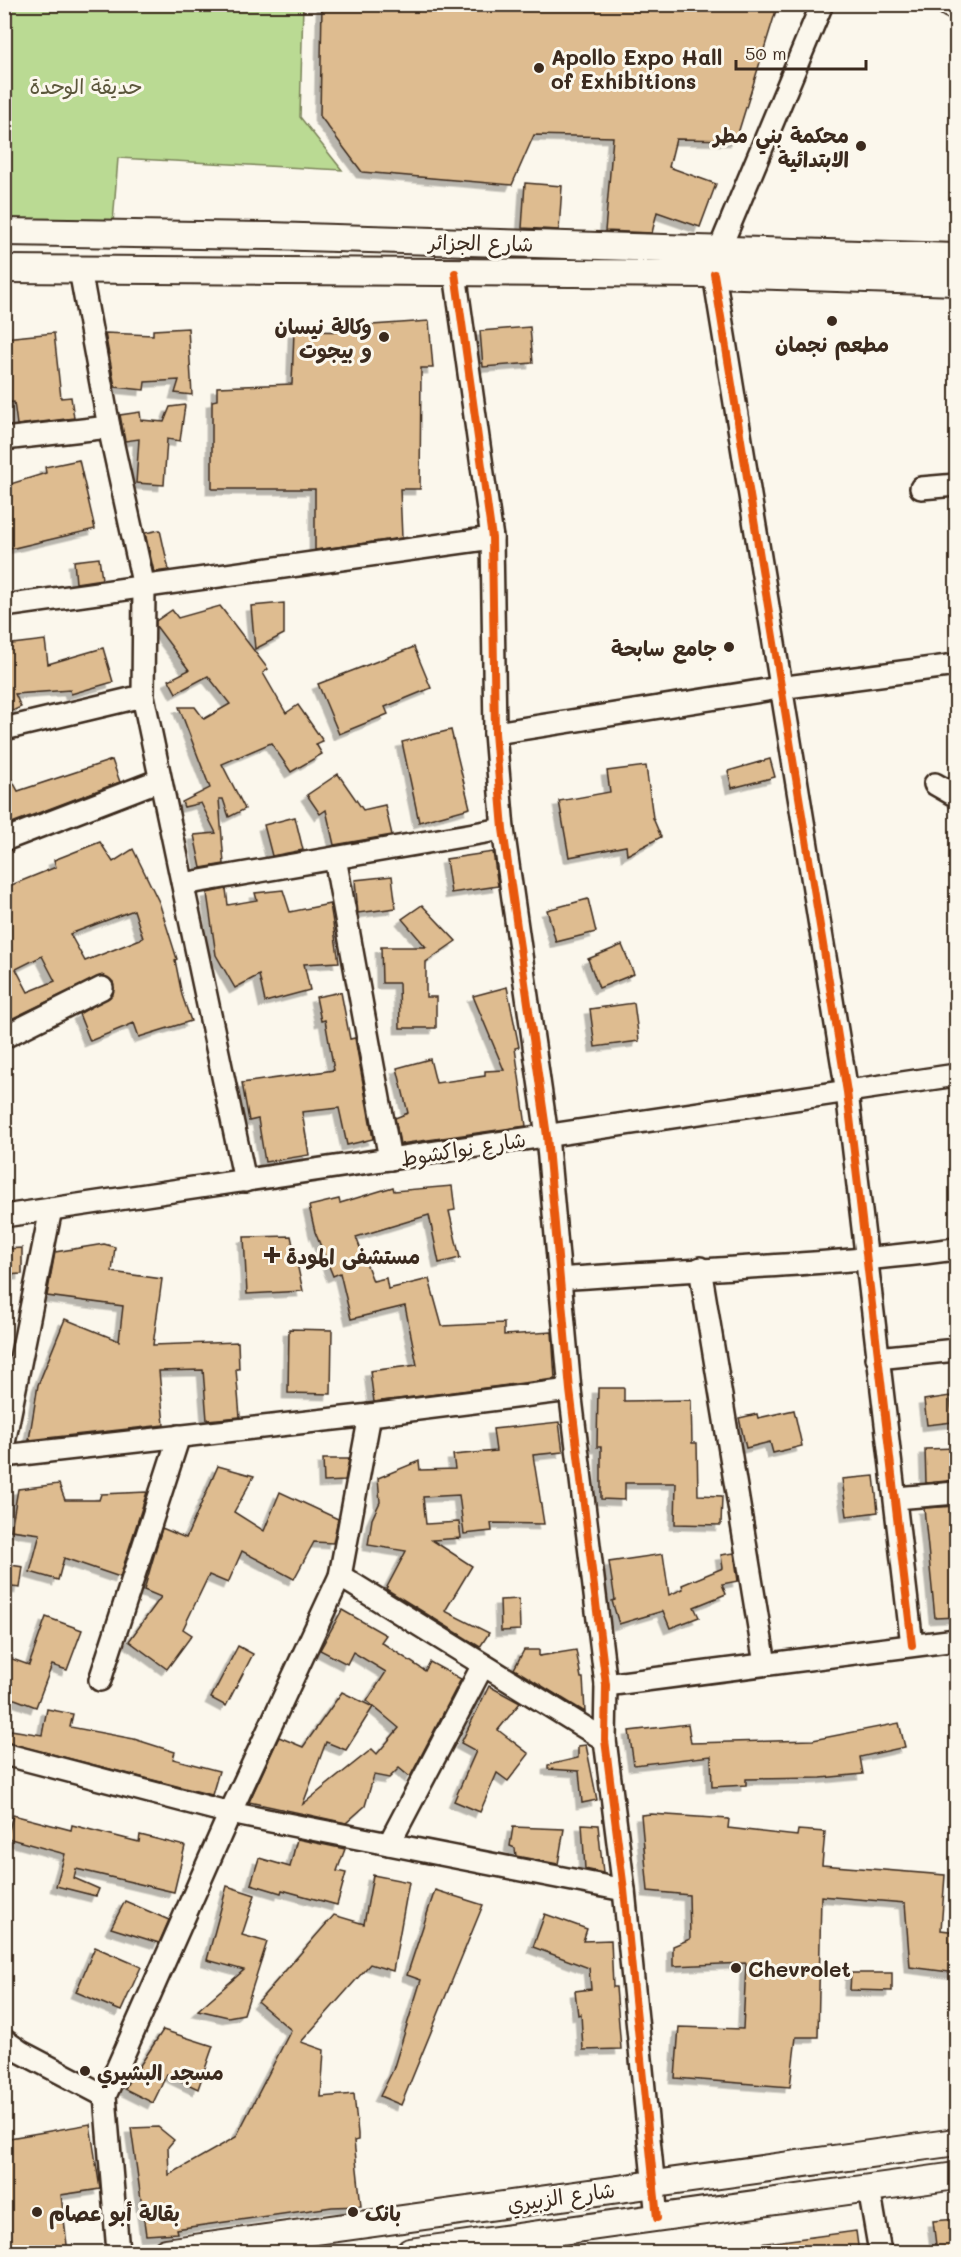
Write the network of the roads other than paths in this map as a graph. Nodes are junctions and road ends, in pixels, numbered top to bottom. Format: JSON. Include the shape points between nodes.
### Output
{"nodes":[{"id":1,"x":822,"y":4,"type":"edge"},
{"id":2,"x":950,"y":4,"type":"edge"},
{"id":3,"x":957,"y":7,"type":"edge"},
{"id":4,"x":4,"y":232,"type":"edge"},
{"id":5,"x":270,"y":236,"type":"junction"},
{"id":6,"x":720,"y":248,"type":"junction"},
{"id":7,"x":957,"y":257,"type":"edge"},
{"id":8,"x":4,"y":269,"type":"edge"},
{"id":9,"x":80,"y":270,"type":"junction"},
{"id":10,"x":270,"y":271,"type":"junction"},
{"id":11,"x":455,"y":273,"type":"junction"},
{"id":12,"x":714,"y":274,"type":"junction"},
{"id":13,"x":957,"y":282,"type":"edge"},
{"id":14,"x":109,"y":427,"type":"junction"},
{"id":15,"x":4,"y":439,"type":"edge"},
{"id":16,"x":957,"y":485,"type":"edge"},
{"id":17,"x":921,"y":488,"type":"dead end"},
{"id":18,"x":492,"y":538,"type":"junction"},
{"id":19,"x":144,"y":587,"type":"junction"},
{"id":20,"x":4,"y":606,"type":"edge"},
{"id":21,"x":957,"y":665,"type":"edge"},
{"id":22,"x":779,"y":688,"type":"junction"},
{"id":23,"x":143,"y":696,"type":"junction"},
{"id":24,"x":4,"y":729,"type":"edge"},
{"id":25,"x":495,"y":733,"type":"junction"},
{"id":26,"x":160,"y":780,"type":"junction"},
{"id":27,"x":935,"y":784,"type":"dead end"},
{"id":28,"x":957,"y":796,"type":"edge"},
{"id":29,"x":503,"y":828,"type":"junction"},
{"id":30,"x":4,"y":840,"type":"edge"},
{"id":31,"x":335,"y":858,"type":"junction"},
{"id":32,"x":183,"y":884,"type":"junction"},
{"id":33,"x":102,"y":988,"type":"dead end"},
{"id":34,"x":4,"y":1037,"type":"edge"},
{"id":35,"x":957,"y":1075,"type":"edge"},
{"id":36,"x":847,"y":1092,"type":"junction"},
{"id":37,"x":547,"y":1136,"type":"junction"},
{"id":38,"x":390,"y":1159,"type":"junction"},
{"id":39,"x":245,"y":1180,"type":"junction"},
{"id":40,"x":51,"y":1209,"type":"junction"},
{"id":41,"x":4,"y":1216,"type":"edge"},
{"id":42,"x":957,"y":1249,"type":"edge"},
{"id":43,"x":868,"y":1260,"type":"junction"},
{"id":44,"x":700,"y":1268,"type":"junction"},
{"id":45,"x":560,"y":1279,"type":"junction"},
{"id":46,"x":957,"y":1350,"type":"edge"},
{"id":47,"x":877,"y":1358,"type":"junction"},
{"id":48,"x":10,"y":1385,"type":"edge"},
{"id":49,"x":570,"y":1390,"type":"junction"},
{"id":50,"x":370,"y":1415,"type":"junction"},
{"id":51,"x":178,"y":1436,"type":"junction"},
{"id":52,"x":4,"y":1443,"type":"edge"},
{"id":53,"x":4,"y":1456,"type":"edge"},
{"id":54,"x":957,"y":1493,"type":"edge"},
{"id":55,"x":896,"y":1498,"type":"junction"},
{"id":56,"x":340,"y":1576,"type":"junction"},
{"id":57,"x":957,"y":1640,"type":"edge"},
{"id":58,"x":912,"y":1645,"type":"junction"},
{"id":59,"x":765,"y":1664,"type":"junction"},
{"id":60,"x":483,"y":1665,"type":"junction"},
{"id":61,"x":100,"y":1680,"type":"dead end"},
{"id":62,"x":606,"y":1685,"type":"junction"},
{"id":63,"x":605,"y":1740,"type":"junction"},
{"id":64,"x":4,"y":1754,"type":"edge"},
{"id":65,"x":230,"y":1813,"type":"junction"},
{"id":66,"x":389,"y":1844,"type":"junction"},
{"id":67,"x":624,"y":1890,"type":"junction"},
{"id":68,"x":4,"y":2040,"type":"edge"},
{"id":69,"x":105,"y":2096,"type":"junction"},
{"id":70,"x":957,"y":2142,"type":"edge"},
{"id":71,"x":957,"y":2176,"type":"edge"},
{"id":72,"x":652,"y":2184,"type":"junction"},
{"id":73,"x":869,"y":2188,"type":"junction"},
{"id":74,"x":657,"y":2218,"type":"junction"},
{"id":75,"x":118,"y":2253,"type":"edge"},
{"id":76,"x":165,"y":2253,"type":"edge"},
{"id":77,"x":410,"y":2253,"type":"edge"},
{"id":78,"x":880,"y":2253,"type":"edge"}],
"edges":[{"from":1,"to":6,"type":"street"},
{"from":2,"to":3,"type":"main road"},
{"from":4,"to":5,"type":"main road","name":"شارع الجزائر"},
{"from":5,"to":6,"type":"main road","name":"شارع الجزائر"},
{"from":5,"to":10,"type":"main road"},
{"from":6,"to":7,"type":"main road","name":"شارع الجزائر"},
{"from":6,"to":12,"type":"main road"},
{"from":8,"to":9,"type":"main road","name":"شارع الجزائر"},
{"from":9,"to":10,"type":"main road","name":"شارع الجزائر"},
{"from":9,"to":14,"type":"street"},
{"from":10,"to":11,"type":"main road","name":"شارع الجزائر"},
{"from":11,"to":12,"type":"main road","name":"شارع الجزائر"},
{"from":11,"to":18,"type":"street"},
{"from":12,"to":13,"type":"main road","name":"شارع الجزائر"},
{"from":12,"to":22,"type":"street"},
{"from":14,"to":15,"type":"street"},
{"from":14,"to":19,"type":"street"},
{"from":16,"to":17,"type":"street"},
{"from":18,"to":19,"type":"street"},
{"from":18,"to":25,"type":"street"},
{"from":19,"to":20,"type":"street"},
{"from":19,"to":23,"type":"street"},
{"from":21,"to":22,"type":"street"},
{"from":22,"to":25,"type":"street"},
{"from":22,"to":36,"type":"street"},
{"from":23,"to":24,"type":"street"},
{"from":23,"to":26,"type":"street"},
{"from":25,"to":29,"type":"street"},
{"from":26,"to":30,"type":"street"},
{"from":26,"to":32,"type":"street"},
{"from":27,"to":28,"type":"street"},
{"from":29,"to":31,"type":"street"},
{"from":29,"to":37,"type":"street"},
{"from":31,"to":32,"type":"street"},
{"from":31,"to":38,"type":"street"},
{"from":32,"to":39,"type":"street"},
{"from":33,"to":34,"type":"street"},
{"from":35,"to":36,"type":"street","name":"شارع نواكشوط"},
{"from":36,"to":37,"type":"street","name":"شارع نواكشوط"},
{"from":36,"to":43,"type":"street"},
{"from":37,"to":38,"type":"street","name":"شارع نواكشوط"},
{"from":37,"to":45,"type":"street"},
{"from":38,"to":39,"type":"street","name":"شارع نواكشوط"},
{"from":39,"to":40,"type":"street","name":"شارع نواكشوط"},
{"from":40,"to":41,"type":"street","name":"شارع نواكشوط"},
{"from":40,"to":48,"type":"street"},
{"from":42,"to":43,"type":"street"},
{"from":43,"to":44,"type":"street"},
{"from":43,"to":47,"type":"street"},
{"from":44,"to":45,"type":"street"},
{"from":44,"to":59,"type":"street"},
{"from":45,"to":49,"type":"street"},
{"from":46,"to":47,"type":"street"},
{"from":47,"to":55,"type":"street"},
{"from":48,"to":52,"type":"street"},
{"from":49,"to":50,"type":"street"},
{"from":49,"to":62,"type":"street"},
{"from":50,"to":51,"type":"street"},
{"from":50,"to":56,"type":"street"},
{"from":51,"to":53,"type":"street"},
{"from":51,"to":61,"type":"street"},
{"from":54,"to":55,"type":"street"},
{"from":55,"to":58,"type":"street"},
{"from":56,"to":60,"type":"street"},
{"from":56,"to":65,"type":"street"},
{"from":57,"to":58,"type":"street"},
{"from":58,"to":59,"type":"street"},
{"from":59,"to":62,"type":"street"},
{"from":60,"to":63,"type":"street"},
{"from":60,"to":66,"type":"street"},
{"from":62,"to":63,"type":"street"},
{"from":63,"to":67,"type":"street"},
{"from":64,"to":65,"type":"street"},
{"from":65,"to":66,"type":"street"},
{"from":65,"to":69,"type":"street"},
{"from":66,"to":67,"type":"street"},
{"from":67,"to":72,"type":"street"},
{"from":68,"to":69,"type":"street"},
{"from":69,"to":75,"type":"street"},
{"from":70,"to":72,"type":"main road","name":"شارع الزبيري"},
{"from":71,"to":73,"type":"main road","name":"شارع الزبيري"},
{"from":72,"to":74,"type":"street"},
{"from":72,"to":76,"type":"main road","name":"شارع الزبيري"},
{"from":73,"to":74,"type":"main road","name":"شارع الزبيري"},
{"from":73,"to":78,"type":"street"},
{"from":74,"to":77,"type":"main road","name":"شارع الزبيري"}]}
